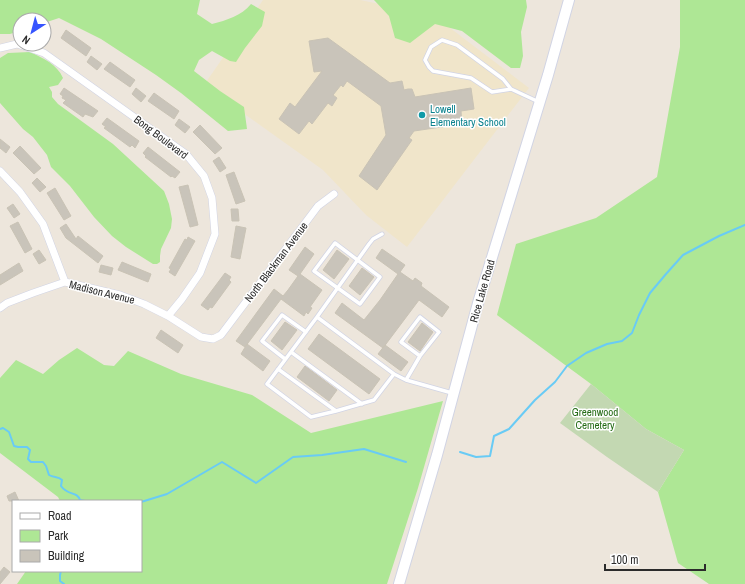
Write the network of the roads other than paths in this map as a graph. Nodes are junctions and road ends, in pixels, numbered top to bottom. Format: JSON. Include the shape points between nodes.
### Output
{"nodes":[{"id":1,"x":569,"y":0,"type":"edge"},
{"id":2,"x":0,"y":48,"type":"edge"},
{"id":3,"x":511,"y":88,"type":"junction"},
{"id":4,"x":539,"y":103,"type":"junction"},
{"id":5,"x":0,"y":171,"type":"edge"},
{"id":6,"x":334,"y":194,"type":"dead end"},
{"id":7,"x":382,"y":234,"type":"dead end"},
{"id":8,"x":357,"y":260,"type":"junction"},
{"id":9,"x":65,"y":282,"type":"junction"},
{"id":10,"x":338,"y":288,"type":"junction"},
{"id":11,"x":0,"y":308,"type":"edge"},
{"id":12,"x":168,"y":316,"type":"junction"},
{"id":13,"x":316,"y":317,"type":"junction"},
{"id":14,"x":306,"y":332,"type":"junction"},
{"id":15,"x":222,"y":335,"type":"joint"},
{"id":16,"x":291,"y":352,"type":"junction"},
{"id":17,"x":420,"y":356,"type":"junction"},
{"id":18,"x":286,"y":359,"type":"junction"},
{"id":19,"x":278,"y":368,"type":"junction"},
{"id":20,"x":394,"y":374,"type":"junction"},
{"id":21,"x":406,"y":380,"type":"junction"},
{"id":22,"x":453,"y":393,"type":"junction"},
{"id":23,"x":362,"y":404,"type":"junction"},
{"id":24,"x":336,"y":411,"type":"junction"},
{"id":25,"x":399,"y":584,"type":"edge"}],
"edges":[{"from":1,"to":4,"type":"main road","name":"Rice Lake Road"},
{"from":2,"to":12,"type":"street","name":"Bong Boulevard","via":[[17,44],[44,53],[186,154],[204,176],[212,198],[216,234],[200,273]]},
{"from":3,"to":3,"type":"lane","via":[[503,78],[457,45],[442,40],[431,47],[425,60],[433,71],[471,78],[492,92]]},
{"from":3,"to":4,"type":"lane"},
{"from":4,"to":22,"type":"main road","name":"Rice Lake Road"},
{"from":5,"to":9,"type":"street","via":[[20,192],[43,224]]},
{"from":6,"to":15,"type":"street","name":"North Blackman Avenue","via":[[318,206]]},
{"from":7,"to":8,"type":"lane","via":[[373,239]]},
{"from":8,"to":10,"type":"lane"},
{"from":8,"to":10,"type":"lane","via":[[380,276],[360,304]]},
{"from":8,"to":10,"type":"lane","via":[[335,244],[314,271]]},
{"from":9,"to":11,"type":"street","name":"Madison Avenue","via":[[7,303]]},
{"from":9,"to":12,"type":"street","name":"Madison Avenue","via":[[120,295]]},
{"from":10,"to":13,"type":"lane"},
{"from":12,"to":15,"type":"street","name":"Madison Avenue","via":[[201,337],[213,339]]},
{"from":13,"to":14,"type":"lane"},
{"from":13,"to":20,"type":"lane"},
{"from":14,"to":16,"type":"lane"},
{"from":14,"to":18,"type":"lane","via":[[282,314],[262,341]]},
{"from":16,"to":18,"type":"lane"},
{"from":16,"to":23,"type":"lane"},
{"from":17,"to":17,"type":"lane","via":[[401,342],[420,317],[439,332]]},
{"from":17,"to":21,"type":"lane"},
{"from":18,"to":19,"type":"lane"},
{"from":19,"to":24,"type":"lane"},
{"from":19,"to":24,"type":"lane","via":[[267,384],[311,417]]},
{"from":20,"to":21,"type":"lane"},
{"from":20,"to":23,"type":"lane","via":[[374,400]]},
{"from":21,"to":22,"type":"lane"},
{"from":22,"to":25,"type":"main road","name":"Rice Lake Road"},
{"from":23,"to":24,"type":"lane"}]}
